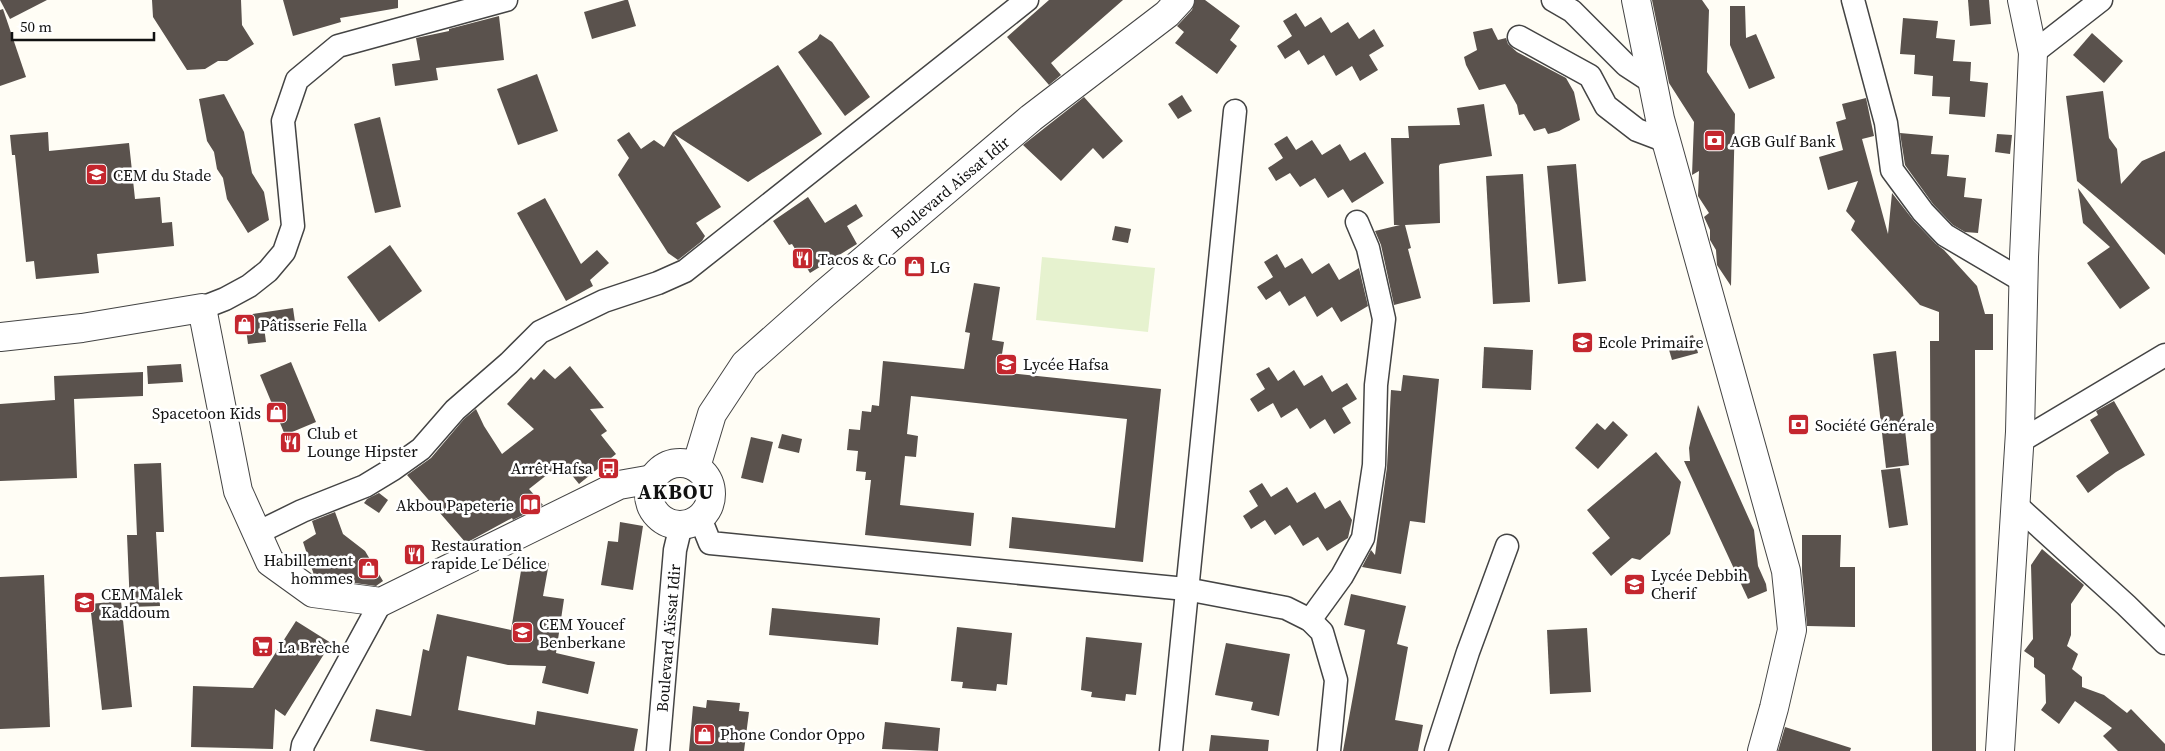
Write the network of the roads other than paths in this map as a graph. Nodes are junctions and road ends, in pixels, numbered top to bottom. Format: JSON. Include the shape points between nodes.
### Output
{"nodes":[{"id":1,"x":506,"y":0,"type":"edge"},
{"id":2,"x":1027,"y":0,"type":"edge"},
{"id":3,"x":1180,"y":0,"type":"edge"},
{"id":4,"x":1553,"y":0,"type":"edge"},
{"id":5,"x":1636,"y":0,"type":"edge"},
{"id":6,"x":1853,"y":0,"type":"edge"},
{"id":7,"x":2022,"y":0,"type":"edge"},
{"id":8,"x":2101,"y":0,"type":"edge"},
{"id":9,"x":1519,"y":37,"type":"dead end"},
{"id":10,"x":2033,"y":53,"type":"junction"},
{"id":11,"x":1652,"y":82,"type":"junction"},
{"id":12,"x":1235,"y":112,"type":"dead end"},
{"id":13,"x":1666,"y":141,"type":"junction"},
{"id":14,"x":1357,"y":222,"type":"dead end"},
{"id":15,"x":2023,"y":281,"type":"junction"},
{"id":16,"x":202,"y":308,"type":"junction"},
{"id":17,"x":0,"y":336,"type":"edge"},
{"id":18,"x":2165,"y":355,"type":"edge"},
{"id":19,"x":2019,"y":442,"type":"junction"},
{"id":20,"x":696,"y":467,"type":"junction"},
{"id":21,"x":653,"y":479,"type":"junction"},
{"id":22,"x":2016,"y":505,"type":"junction"},
{"id":23,"x":690,"y":521,"type":"junction"},
{"id":24,"x":257,"y":533,"type":"junction"},
{"id":25,"x":1507,"y":546,"type":"dead end"},
{"id":26,"x":1186,"y":589,"type":"junction"},
{"id":27,"x":381,"y":602,"type":"junction"},
{"id":28,"x":1310,"y":620,"type":"junction"},
{"id":29,"x":2165,"y":643,"type":"edge"},
{"id":30,"x":302,"y":751,"type":"edge"},
{"id":31,"x":658,"y":751,"type":"edge"},
{"id":32,"x":1171,"y":751,"type":"edge"},
{"id":33,"x":1330,"y":751,"type":"edge"},
{"id":34,"x":1436,"y":751,"type":"edge"},
{"id":35,"x":1762,"y":751,"type":"edge"},
{"id":36,"x":2000,"y":751,"type":"edge"}],
"edges":[{"from":1,"to":16,"type":"street","via":[[338,46],[297,80],[283,121],[293,226],[284,252],[249,286]]},
{"from":2,"to":24,"type":"street","via":[[685,271],[604,301],[540,332],[455,410],[421,449],[393,469],[365,486]]},
{"from":3,"to":20,"type":"street","name":"Boulevard Aissat Idir","via":[[1167,14],[1031,118],[745,364],[712,414]]},
{"from":4,"to":11,"type":"street","via":[[1572,11],[1626,65]]},
{"from":5,"to":11,"type":"street"},
{"from":6,"to":15,"type":"street","via":[[1886,123],[1892,170],[1923,212],[1945,235]]},
{"from":7,"to":10,"type":"street"},
{"from":8,"to":10,"type":"street"},
{"from":9,"to":13,"type":"street","via":[[1590,76],[1606,106],[1637,130]]},
{"from":10,"to":15,"type":"street"},
{"from":11,"to":13,"type":"street"},
{"from":12,"to":26,"type":"street"},
{"from":13,"to":35,"type":"street","via":[[1786,571],[1792,630]]},
{"from":14,"to":28,"type":"street","via":[[1368,248],[1384,319],[1376,385],[1374,464],[1363,538],[1342,576]]},
{"from":15,"to":19,"type":"street"},
{"from":16,"to":17,"type":"street","via":[[82,328]]},
{"from":16,"to":24,"type":"street","via":[[238,491]]},
{"from":18,"to":19,"type":"street"},
{"from":19,"to":22,"type":"street"},
{"from":20,"to":21,"type":"street","via":[[681,463],[666,466]]},
{"from":20,"to":23,"type":"street","via":[[707,480],[710,502]]},
{"from":21,"to":23,"type":"street","via":[[649,496],[651,506],[662,519],[671,524]]},
{"from":21,"to":27,"type":"street","via":[[619,485]]},
{"from":22,"to":29,"type":"street"},
{"from":22,"to":36,"type":"street"},
{"from":23,"to":26,"type":"street","via":[[710,543]]},
{"from":23,"to":31,"type":"street","name":"Boulevard Aïssat Idir","via":[[675,550]]},
{"from":24,"to":27,"type":"street","via":[[270,562],[313,593]]},
{"from":25,"to":34,"type":"street"},
{"from":26,"to":28,"type":"street","via":[[1286,608]]},
{"from":26,"to":32,"type":"street"},
{"from":27,"to":30,"type":"street"},
{"from":28,"to":33,"type":"street","via":[[1322,632],[1336,680]]}]}
